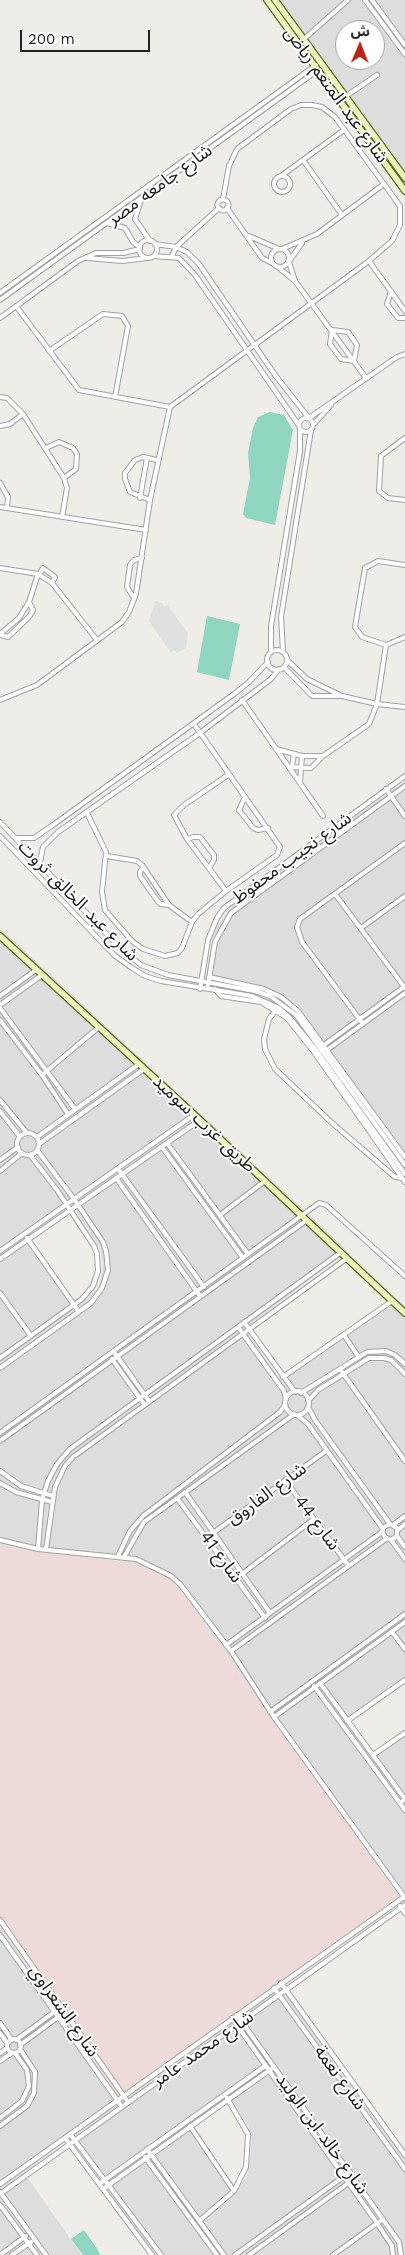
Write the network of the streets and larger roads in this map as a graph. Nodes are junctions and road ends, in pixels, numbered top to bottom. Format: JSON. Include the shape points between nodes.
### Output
{"nodes":[{"id":1,"x":267,"y":0,"type":"edge"},
{"id":2,"x":275,"y":0,"type":"edge"},
{"id":3,"x":348,"y":0,"type":"edge"},
{"id":4,"x":365,"y":0,"type":"edge"},
{"id":5,"x":372,"y":0,"type":"edge"},
{"id":6,"x":304,"y":39,"type":"junction"},
{"id":7,"x":405,"y":45,"type":"edge"},
{"id":8,"x":405,"y":54,"type":"edge"},
{"id":9,"x":320,"y":66,"type":"junction"},
{"id":10,"x":377,"y":75,"type":"dead end"},
{"id":11,"x":346,"y":96,"type":"junction"},
{"id":12,"x":344,"y":130,"type":"junction"},
{"id":13,"x":303,"y":160,"type":"junction"},
{"id":14,"x":281,"y":176,"type":"junction"},
{"id":15,"x":405,"y":178,"type":"edge"},
{"id":16,"x":384,"y":184,"type":"junction"},
{"id":17,"x":405,"y":191,"type":"edge"},
{"id":18,"x":144,"y":197,"type":"junction"},
{"id":19,"x":223,"y":199,"type":"junction"},
{"id":20,"x":219,"y":208,"type":"junction"},
{"id":21,"x":227,"y":208,"type":"junction"},
{"id":22,"x":342,"y":215,"type":"junction"},
{"id":23,"x":106,"y":223,"type":"junction"},
{"id":24,"x":248,"y":236,"type":"junction"},
{"id":25,"x":150,"y":241,"type":"junction"},
{"id":26,"x":303,"y":241,"type":"junction"},
{"id":27,"x":155,"y":244,"type":"junction"},
{"id":28,"x":176,"y":247,"type":"junction"},
{"id":29,"x":140,"y":248,"type":"junction"},
{"id":30,"x":281,"y":249,"type":"junction"},
{"id":31,"x":154,"y":256,"type":"junction"},
{"id":32,"x":172,"y":256,"type":"junction"},
{"id":33,"x":85,"y":258,"type":"junction"},
{"id":34,"x":147,"y":258,"type":"junction"},
{"id":35,"x":289,"y":261,"type":"junction"},
{"id":36,"x":370,"y":261,"type":"junction"},
{"id":37,"x":272,"y":263,"type":"junction"},
{"id":38,"x":279,"y":268,"type":"junction"},
{"id":39,"x":294,"y":281,"type":"junction"},
{"id":40,"x":391,"y":291,"type":"junction"},
{"id":41,"x":0,"y":293,"type":"edge"},
{"id":42,"x":0,"y":300,"type":"edge"},
{"id":43,"x":312,"y":303,"type":"junction"},
{"id":44,"x":16,"y":306,"type":"junction"},
{"id":45,"x":405,"y":311,"type":"edge"},
{"id":46,"x":0,"y":318,"type":"edge"},
{"id":47,"x":405,"y":318,"type":"edge"},
{"id":48,"x":332,"y":330,"type":"junction"},
{"id":49,"x":254,"y":344,"type":"junction"},
{"id":50,"x":247,"y":350,"type":"junction"},
{"id":51,"x":49,"y":351,"type":"junction"},
{"id":52,"x":405,"y":354,"type":"edge"},
{"id":53,"x":354,"y":361,"type":"junction"},
{"id":54,"x":366,"y":378,"type":"junction"},
{"id":55,"x":0,"y":397,"type":"edge"},
{"id":56,"x":115,"y":397,"type":"junction"},
{"id":57,"x":333,"y":404,"type":"junction"},
{"id":58,"x":170,"y":407,"type":"junction"},
{"id":59,"x":22,"y":414,"type":"junction"},
{"id":60,"x":309,"y":418,"type":"junction"},
{"id":61,"x":298,"y":424,"type":"junction"},
{"id":62,"x":313,"y":425,"type":"junction"},
{"id":63,"x":0,"y":426,"type":"edge"},
{"id":64,"x":300,"y":430,"type":"junction"},
{"id":65,"x":311,"y":430,"type":"junction"},
{"id":66,"x":405,"y":438,"type":"edge"},
{"id":67,"x":46,"y":448,"type":"junction"},
{"id":68,"x":147,"y":458,"type":"junction"},
{"id":69,"x":157,"y":460,"type":"junction"},
{"id":70,"x":64,"y":478,"type":"junction"},
{"id":71,"x":0,"y":483,"type":"edge"},
{"id":72,"x":140,"y":498,"type":"junction"},
{"id":73,"x":150,"y":500,"type":"junction"},
{"id":74,"x":405,"y":500,"type":"edge"},
{"id":75,"x":0,"y":507,"type":"edge"},
{"id":76,"x":7,"y":508,"type":"junction"},
{"id":77,"x":62,"y":517,"type":"junction"},
{"id":78,"x":146,"y":530,"type":"junction"},
{"id":79,"x":142,"y":558,"type":"junction"},
{"id":80,"x":405,"y":565,"type":"edge"},
{"id":81,"x":0,"y":568,"type":"edge"},
{"id":82,"x":39,"y":574,"type":"junction"},
{"id":83,"x":52,"y":583,"type":"junction"},
{"id":84,"x":135,"y":599,"type":"junction"},
{"id":85,"x":29,"y":602,"type":"junction"},
{"id":86,"x":0,"y":634,"type":"edge"},
{"id":87,"x":405,"y":638,"type":"edge"},
{"id":88,"x":97,"y":640,"type":"junction"},
{"id":89,"x":386,"y":645,"type":"junction"},
{"id":90,"x":271,"y":652,"type":"junction"},
{"id":91,"x":283,"y":652,"type":"junction"},
{"id":92,"x":287,"y":660,"type":"junction"},
{"id":93,"x":268,"y":662,"type":"junction"},
{"id":94,"x":284,"y":667,"type":"junction"},
{"id":95,"x":279,"y":670,"type":"junction"},
{"id":96,"x":300,"y":674,"type":"junction"},
{"id":97,"x":297,"y":678,"type":"junction"},
{"id":98,"x":342,"y":696,"type":"junction"},
{"id":99,"x":0,"y":700,"type":"edge"},
{"id":100,"x":242,"y":700,"type":"junction"},
{"id":101,"x":377,"y":704,"type":"junction"},
{"id":102,"x":405,"y":707,"type":"edge"},
{"id":103,"x":194,"y":724,"type":"junction"},
{"id":104,"x":200,"y":733,"type":"junction"},
{"id":105,"x":276,"y":749,"type":"junction"},
{"id":106,"x":152,"y":754,"type":"junction"},
{"id":107,"x":294,"y":754,"type":"junction"},
{"id":108,"x":302,"y":756,"type":"junction"},
{"id":109,"x":323,"y":756,"type":"junction"},
{"id":110,"x":156,"y":762,"type":"junction"},
{"id":111,"x":290,"y":767,"type":"junction"},
{"id":112,"x":302,"y":769,"type":"junction"},
{"id":113,"x":228,"y":775,"type":"junction"},
{"id":114,"x":405,"y":776,"type":"edge"},
{"id":115,"x":300,"y":782,"type":"junction"},
{"id":116,"x":405,"y":786,"type":"edge"},
{"id":117,"x":386,"y":789,"type":"junction"},
{"id":118,"x":391,"y":796,"type":"junction"},
{"id":119,"x":244,"y":797,"type":"junction"},
{"id":120,"x":87,"y":813,"type":"junction"},
{"id":121,"x":324,"y":816,"type":"dead end"},
{"id":122,"x":405,"y":816,"type":"edge"},
{"id":123,"x":0,"y":822,"type":"edge"},
{"id":124,"x":53,"y":825,"type":"junction"},
{"id":125,"x":268,"y":828,"type":"junction"},
{"id":126,"x":58,"y":832,"type":"junction"},
{"id":127,"x":0,"y":836,"type":"edge"},
{"id":128,"x":15,"y":837,"type":"junction"},
{"id":129,"x":187,"y":839,"type":"junction"},
{"id":130,"x":405,"y":843,"type":"edge"},
{"id":131,"x":107,"y":856,"type":"junction"},
{"id":132,"x":40,"y":862,"type":"junction"},
{"id":133,"x":143,"y":867,"type":"junction"},
{"id":134,"x":209,"y":868,"type":"junction"},
{"id":135,"x":226,"y":891,"type":"junction"},
{"id":136,"x":335,"y":894,"type":"junction"},
{"id":137,"x":405,"y":896,"type":"edge"},
{"id":138,"x":169,"y":904,"type":"junction"},
{"id":139,"x":192,"y":922,"type":"junction"},
{"id":140,"x":361,"y":928,"type":"junction"},
{"id":141,"x":0,"y":936,"type":"edge"},
{"id":142,"x":36,"y":970,"type":"junction"},
{"id":143,"x":42,"y":976,"type":"junction"},
{"id":144,"x":209,"y":977,"type":"junction"},
{"id":145,"x":201,"y":981,"type":"junction"},
{"id":146,"x":208,"y":983,"type":"junction"},
{"id":147,"x":405,"y":987,"type":"edge"},
{"id":148,"x":200,"y":989,"type":"junction"},
{"id":149,"x":215,"y":989,"type":"junction"},
{"id":150,"x":207,"y":990,"type":"junction"},
{"id":151,"x":405,"y":993,"type":"edge"},
{"id":152,"x":0,"y":996,"type":"edge"},
{"id":153,"x":0,"y":1006,"type":"edge"},
{"id":154,"x":276,"y":1010,"type":"junction"},
{"id":155,"x":360,"y":1019,"type":"junction"},
{"id":156,"x":0,"y":1020,"type":"edge"},
{"id":157,"x":363,"y":1024,"type":"junction"},
{"id":158,"x":99,"y":1027,"type":"junction"},
{"id":159,"x":28,"y":1044,"type":"junction"},
{"id":160,"x":322,"y":1046,"type":"junction"},
{"id":161,"x":22,"y":1049,"type":"junction"},
{"id":162,"x":315,"y":1051,"type":"junction"},
{"id":163,"x":326,"y":1051,"type":"junction"},
{"id":164,"x":318,"y":1056,"type":"junction"},
{"id":165,"x":139,"y":1064,"type":"junction"},
{"id":166,"x":144,"y":1069,"type":"junction"},
{"id":167,"x":48,"y":1070,"type":"junction"},
{"id":168,"x":42,"y":1075,"type":"junction"},
{"id":169,"x":0,"y":1100,"type":"edge"},
{"id":170,"x":75,"y":1109,"type":"junction"},
{"id":171,"x":0,"y":1110,"type":"edge"},
{"id":172,"x":68,"y":1114,"type":"junction"},
{"id":173,"x":194,"y":1115,"type":"junction"},
{"id":174,"x":200,"y":1120,"type":"junction"},
{"id":175,"x":27,"y":1133,"type":"junction"},
{"id":176,"x":37,"y":1137,"type":"junction"},
{"id":177,"x":20,"y":1138,"type":"junction"},
{"id":178,"x":168,"y":1143,"type":"junction"},
{"id":179,"x":39,"y":1144,"type":"junction"},
{"id":180,"x":18,"y":1147,"type":"junction"},
{"id":181,"x":162,"y":1147,"type":"junction"},
{"id":182,"x":37,"y":1150,"type":"junction"},
{"id":183,"x":22,"y":1153,"type":"junction"},
{"id":184,"x":30,"y":1155,"type":"junction"},
{"id":185,"x":405,"y":1157,"type":"edge"},
{"id":186,"x":0,"y":1160,"type":"edge"},
{"id":187,"x":405,"y":1165,"type":"edge"},
{"id":188,"x":187,"y":1169,"type":"junction"},
{"id":189,"x":119,"y":1170,"type":"junction"},
{"id":190,"x":0,"y":1171,"type":"edge"},
{"id":191,"x":182,"y":1173,"type":"junction"},
{"id":192,"x":113,"y":1174,"type":"junction"},
{"id":193,"x":122,"y":1174,"type":"junction"},
{"id":194,"x":117,"y":1179,"type":"junction"},
{"id":195,"x":404,"y":1179,"type":"edge"},
{"id":196,"x":265,"y":1180,"type":"junction"},
{"id":197,"x":198,"y":1184,"type":"junction"},
{"id":198,"x":193,"y":1188,"type":"junction"},
{"id":199,"x":74,"y":1199,"type":"junction"},
{"id":200,"x":67,"y":1204,"type":"junction"},
{"id":201,"x":77,"y":1204,"type":"junction"},
{"id":202,"x":70,"y":1209,"type":"junction"},
{"id":203,"x":220,"y":1215,"type":"junction"},
{"id":204,"x":305,"y":1218,"type":"junction"},
{"id":205,"x":214,"y":1220,"type":"junction"},
{"id":206,"x":231,"y":1231,"type":"junction"},
{"id":207,"x":96,"y":1232,"type":"junction"},
{"id":208,"x":24,"y":1234,"type":"junction"},
{"id":209,"x":226,"y":1235,"type":"junction"},
{"id":210,"x":89,"y":1238,"type":"junction"},
{"id":211,"x":28,"y":1239,"type":"junction"},
{"id":212,"x":0,"y":1251,"type":"edge"},
{"id":213,"x":106,"y":1251,"type":"junction"},
{"id":214,"x":340,"y":1253,"type":"junction"},
{"id":215,"x":97,"y":1254,"type":"junction"},
{"id":216,"x":248,"y":1254,"type":"junction"},
{"id":217,"x":243,"y":1258,"type":"junction"},
{"id":218,"x":0,"y":1259,"type":"edge"},
{"id":219,"x":346,"y":1259,"type":"junction"},
{"id":220,"x":405,"y":1276,"type":"edge"},
{"id":221,"x":203,"y":1286,"type":"junction"},
{"id":222,"x":196,"y":1291,"type":"junction"},
{"id":223,"x":207,"y":1291,"type":"junction"},
{"id":224,"x":0,"y":1293,"type":"edge"},
{"id":225,"x":200,"y":1296,"type":"junction"},
{"id":226,"x":392,"y":1301,"type":"junction"},
{"id":227,"x":74,"y":1305,"type":"junction"},
{"id":228,"x":79,"y":1312,"type":"junction"},
{"id":229,"x":405,"y":1313,"type":"edge"},
{"id":230,"x":244,"y":1322,"type":"junction"},
{"id":231,"x":47,"y":1325,"type":"junction"},
{"id":232,"x":238,"y":1327,"type":"junction"},
{"id":233,"x":250,"y":1330,"type":"junction"},
{"id":234,"x":52,"y":1331,"type":"junction"},
{"id":235,"x":243,"y":1334,"type":"junction"},
{"id":236,"x":344,"y":1335,"type":"junction"},
{"id":237,"x":31,"y":1336,"type":"junction"},
{"id":238,"x":114,"y":1352,"type":"junction"},
{"id":239,"x":109,"y":1355,"type":"junction"},
{"id":240,"x":358,"y":1356,"type":"junction"},
{"id":241,"x":0,"y":1358,"type":"edge"},
{"id":242,"x":118,"y":1358,"type":"junction"},
{"id":243,"x":113,"y":1361,"type":"junction"},
{"id":244,"x":405,"y":1364,"type":"edge"},
{"id":245,"x":0,"y":1368,"type":"edge"},
{"id":246,"x":340,"y":1369,"type":"junction"},
{"id":247,"x":343,"y":1373,"type":"junction"},
{"id":248,"x":405,"y":1374,"type":"edge"},
{"id":249,"x":283,"y":1377,"type":"junction"},
{"id":250,"x":295,"y":1392,"type":"junction"},
{"id":251,"x":301,"y":1393,"type":"junction"},
{"id":252,"x":144,"y":1395,"type":"junction"},
{"id":253,"x":140,"y":1398,"type":"junction"},
{"id":254,"x":286,"y":1399,"type":"junction"},
{"id":255,"x":149,"y":1401,"type":"junction"},
{"id":256,"x":308,"y":1401,"type":"junction"},
{"id":257,"x":144,"y":1404,"type":"junction"},
{"id":258,"x":285,"y":1405,"type":"junction"},
{"id":259,"x":308,"y":1407,"type":"junction"},
{"id":260,"x":295,"y":1415,"type":"junction"},
{"id":261,"x":0,"y":1433,"type":"edge"},
{"id":262,"x":0,"y":1441,"type":"edge"},
{"id":263,"x":326,"y":1451,"type":"junction"},
{"id":264,"x":405,"y":1461,"type":"edge"},
{"id":265,"x":0,"y":1471,"type":"edge"},
{"id":266,"x":285,"y":1480,"type":"junction"},
{"id":267,"x":0,"y":1483,"type":"edge"},
{"id":268,"x":176,"y":1490,"type":"junction"},
{"id":269,"x":44,"y":1493,"type":"junction"},
{"id":270,"x":181,"y":1495,"type":"junction"},
{"id":271,"x":53,"y":1496,"type":"junction"},
{"id":272,"x":42,"y":1500,"type":"junction"},
{"id":273,"x":52,"y":1502,"type":"junction"},
{"id":274,"x":405,"y":1516,"type":"edge"},
{"id":275,"x":314,"y":1519,"type":"junction"},
{"id":276,"x":405,"y":1524,"type":"edge"},
{"id":277,"x":392,"y":1525,"type":"junction"},
{"id":278,"x":398,"y":1530,"type":"junction"},
{"id":279,"x":383,"y":1531,"type":"junction"},
{"id":280,"x":213,"y":1533,"type":"junction"},
{"id":281,"x":397,"y":1536,"type":"junction"},
{"id":282,"x":208,"y":1538,"type":"junction"},
{"id":283,"x":389,"y":1539,"type":"junction"},
{"id":284,"x":0,"y":1540,"type":"edge"},
{"id":285,"x":405,"y":1547,"type":"edge"},
{"id":286,"x":38,"y":1549,"type":"junction"},
{"id":287,"x":46,"y":1550,"type":"junction"},
{"id":288,"x":118,"y":1556,"type":"junction"},
{"id":289,"x":124,"y":1557,"type":"junction"},
{"id":290,"x":344,"y":1559,"type":"junction"},
{"id":291,"x":405,"y":1559,"type":"edge"},
{"id":292,"x":348,"y":1565,"type":"junction"},
{"id":293,"x":243,"y":1574,"type":"junction"},
{"id":294,"x":236,"y":1579,"type":"junction"},
{"id":295,"x":405,"y":1614,"type":"edge"},
{"id":296,"x":268,"y":1616,"type":"junction"},
{"id":297,"x":272,"y":1621,"type":"junction"},
{"id":298,"x":405,"y":1622,"type":"edge"},
{"id":299,"x":392,"y":1632,"type":"junction"},
{"id":300,"x":226,"y":1645,"type":"junction"},
{"id":301,"x":405,"y":1649,"type":"edge"},
{"id":302,"x":231,"y":1652,"type":"junction"},
{"id":303,"x":316,"y":1678,"type":"junction"},
{"id":304,"x":405,"y":1680,"type":"edge"},
{"id":305,"x":311,"y":1683,"type":"junction"},
{"id":306,"x":320,"y":1683,"type":"junction"},
{"id":307,"x":314,"y":1688,"type":"junction"},
{"id":308,"x":270,"y":1712,"type":"junction"},
{"id":309,"x":274,"y":1717,"type":"junction"},
{"id":310,"x":348,"y":1721,"type":"junction"},
{"id":311,"x":405,"y":1733,"type":"edge"},
{"id":312,"x":373,"y":1755,"type":"junction"},
{"id":313,"x":403,"y":1793,"type":"edge"},
{"id":314,"x":396,"y":1798,"type":"junction"},
{"id":315,"x":405,"y":1799,"type":"edge"},
{"id":316,"x":400,"y":1803,"type":"junction"},
{"id":317,"x":405,"y":1810,"type":"edge"},
{"id":318,"x":404,"y":1898,"type":"edge"},
{"id":319,"x":397,"y":1902,"type":"junction"},
{"id":320,"x":403,"y":1906,"type":"edge"},
{"id":321,"x":405,"y":1913,"type":"edge"},
{"id":322,"x":0,"y":1920,"type":"edge"},
{"id":323,"x":0,"y":1935,"type":"edge"},
{"id":324,"x":281,"y":1983,"type":"junction"},
{"id":325,"x":274,"y":1988,"type":"junction"},
{"id":326,"x":286,"y":1990,"type":"junction"},
{"id":327,"x":279,"y":1995,"type":"junction"},
{"id":328,"x":61,"y":2007,"type":"junction"},
{"id":329,"x":54,"y":2012,"type":"junction"},
{"id":330,"x":65,"y":2012,"type":"junction"},
{"id":331,"x":237,"y":2015,"type":"junction"},
{"id":332,"x":58,"y":2017,"type":"junction"},
{"id":333,"x":232,"y":2018,"type":"junction"},
{"id":334,"x":242,"y":2022,"type":"junction"},
{"id":335,"x":0,"y":2023,"type":"edge"},
{"id":336,"x":237,"y":2025,"type":"junction"},
{"id":337,"x":0,"y":2033,"type":"edge"},
{"id":338,"x":14,"y":2040,"type":"junction"},
{"id":339,"x":7,"y":2045,"type":"junction"},
{"id":340,"x":20,"y":2047,"type":"junction"},
{"id":341,"x":0,"y":2053,"type":"edge"},
{"id":342,"x":14,"y":2053,"type":"junction"},
{"id":343,"x":0,"y":2061,"type":"edge"},
{"id":344,"x":271,"y":2062,"type":"junction"},
{"id":345,"x":265,"y":2066,"type":"junction"},
{"id":346,"x":274,"y":2067,"type":"junction"},
{"id":347,"x":268,"y":2071,"type":"junction"},
{"id":348,"x":357,"y":2088,"type":"junction"},
{"id":349,"x":350,"y":2092,"type":"junction"},
{"id":350,"x":225,"y":2095,"type":"junction"},
{"id":351,"x":124,"y":2096,"type":"junction"},
{"id":352,"x":117,"y":2100,"type":"junction"},
{"id":353,"x":228,"y":2100,"type":"junction"},
{"id":354,"x":128,"y":2102,"type":"junction"},
{"id":355,"x":122,"y":2106,"type":"junction"},
{"id":356,"x":0,"y":2118,"type":"edge"},
{"id":357,"x":0,"y":2126,"type":"edge"},
{"id":358,"x":190,"y":2126,"type":"junction"},
{"id":359,"x":70,"y":2134,"type":"junction"},
{"id":360,"x":64,"y":2138,"type":"junction"},
{"id":361,"x":75,"y":2140,"type":"junction"},
{"id":362,"x":70,"y":2144,"type":"junction"},
{"id":363,"x":147,"y":2149,"type":"junction"},
{"id":364,"x":142,"y":2153,"type":"junction"},
{"id":365,"x":151,"y":2154,"type":"junction"},
{"id":366,"x":405,"y":2155,"type":"edge"},
{"id":367,"x":146,"y":2158,"type":"junction"},
{"id":368,"x":405,"y":2169,"type":"edge"},
{"id":369,"x":350,"y":2172,"type":"junction"},
{"id":370,"x":344,"y":2177,"type":"junction"},
{"id":371,"x":105,"y":2179,"type":"junction"},
{"id":372,"x":354,"y":2179,"type":"junction"},
{"id":373,"x":348,"y":2183,"type":"junction"},
{"id":374,"x":0,"y":2184,"type":"edge"},
{"id":375,"x":99,"y":2184,"type":"junction"},
{"id":376,"x":109,"y":2184,"type":"junction"},
{"id":377,"x":103,"y":2189,"type":"junction"},
{"id":378,"x":234,"y":2191,"type":"junction"},
{"id":379,"x":0,"y":2193,"type":"edge"},
{"id":380,"x":0,"y":2205,"type":"edge"},
{"id":381,"x":383,"y":2218,"type":"junction"},
{"id":382,"x":199,"y":2221,"type":"junction"},
{"id":383,"x":377,"y":2223,"type":"junction"},
{"id":384,"x":30,"y":2233,"type":"junction"},
{"id":385,"x":24,"y":2237,"type":"junction"},
{"id":386,"x":34,"y":2239,"type":"junction"},
{"id":387,"x":29,"y":2243,"type":"junction"},
{"id":388,"x":0,"y":2255,"type":"edge"},
{"id":389,"x":12,"y":2255,"type":"edge"},
{"id":390,"x":37,"y":2255,"type":"edge"},
{"id":391,"x":46,"y":2255,"type":"edge"},
{"id":392,"x":152,"y":2255,"type":"edge"},
{"id":393,"x":161,"y":2255,"type":"edge"},
{"id":394,"x":217,"y":2255,"type":"edge"},
{"id":395,"x":224,"y":2255,"type":"edge"},
{"id":396,"x":235,"y":2255,"type":"edge"},
{"id":397,"x":249,"y":2255,"type":"edge"},
{"id":398,"x":333,"y":2255,"type":"edge"},
{"id":399,"x":393,"y":2255,"type":"edge"},
{"id":400,"x":401,"y":2255,"type":"edge"}],
"edges":[{"from":1,"to":9,"type":"street","name":"شارع عبد المنعم رياض"},
{"from":2,"to":6,"type":"street","name":"شارع عبد المنعم رياض"},
{"from":3,"to":6,"type":"street"},
{"from":4,"to":8,"type":"street"},
{"from":5,"to":7,"type":"street"},
{"from":6,"to":9,"type":"street","name":"شارع عبد المنعم رياض"},
{"from":9,"to":11,"type":"street","name":"شارع عبد المنعم رياض"},
{"from":9,"to":17,"type":"street","name":"شارع عبد المنعم رياض"},
{"from":9,"to":18,"type":"street","name":"شارع جامعه مصر"},
{"from":9,"to":41,"type":"street","name":"شارع جامعه مصر"},
{"from":10,"to":11,"type":"street"},
{"from":11,"to":15,"type":"street","name":"شارع عبد المنعم رياض"},
{"from":12,"to":13,"type":"street"},
{"from":12,"to":16,"type":"street"},
{"from":12,"to":19,"type":"street","via":[[335,117],[322,108],[301,105],[291,109],[237,150],[229,166]]},
{"from":13,"to":14,"type":"street"},
{"from":13,"to":22,"type":"street"},
{"from":14,"to":14,"type":"street","via":[[274,184],[284,192],[290,181]]},
{"from":16,"to":22,"type":"street"},
{"from":16,"to":36,"type":"street","via":[[400,206],[400,224],[392,241]]},
{"from":18,"to":23,"type":"street","name":"شارع جامعه مصر"},
{"from":18,"to":25,"type":"street","via":[[138,204],[135,219]]},
{"from":19,"to":20,"type":"street","via":[[218,201]]},
{"from":19,"to":21,"type":"street","via":[[228,202]]},
{"from":20,"to":21,"type":"street"},
{"from":20,"to":28,"type":"street"},
{"from":21,"to":24,"type":"street"},
{"from":22,"to":26,"type":"street"},
{"from":23,"to":29,"type":"street","via":[[125,228]]},
{"from":23,"to":42,"type":"street","name":"شارع جامعه مصر"},
{"from":24,"to":30,"type":"street"},
{"from":24,"to":37,"type":"street","via":[[262,258]]},
{"from":25,"to":27,"type":"street"},
{"from":25,"to":29,"type":"street"},
{"from":26,"to":30,"type":"street"},
{"from":26,"to":35,"type":"street"},
{"from":27,"to":28,"type":"street"},
{"from":27,"to":31,"type":"street","via":[[157,251]]},
{"from":28,"to":32,"type":"street"},
{"from":28,"to":49,"type":"street","via":[[187,252],[199,264]]},
{"from":29,"to":33,"type":"street"},
{"from":29,"to":34,"type":"street","via":[[141,254]]},
{"from":30,"to":35,"type":"street","via":[[287,252]]},
{"from":30,"to":37,"type":"street","via":[[272,254]]},
{"from":31,"to":32,"type":"street"},
{"from":31,"to":34,"type":"street"},
{"from":32,"to":50,"type":"street","via":[[179,258],[196,274]]},
{"from":33,"to":34,"type":"street","via":[[130,261]]},
{"from":33,"to":44,"type":"street"},
{"from":35,"to":38,"type":"street"},
{"from":35,"to":39,"type":"street"},
{"from":36,"to":40,"type":"street"},
{"from":36,"to":43,"type":"street"},
{"from":37,"to":38,"type":"street"},
{"from":38,"to":39,"type":"street"},
{"from":39,"to":43,"type":"street"},
{"from":40,"to":45,"type":"street"},
{"from":40,"to":47,"type":"street","via":[[387,304],[398,318]]},
{"from":43,"to":48,"type":"street"},
{"from":43,"to":49,"type":"street"},
{"from":44,"to":46,"type":"street"},
{"from":44,"to":51,"type":"street"},
{"from":48,"to":53,"type":"street"},
{"from":48,"to":53,"type":"street","via":[[330,344],[341,359]]},
{"from":48,"to":53,"type":"street","via":[[348,332],[357,346]]},
{"from":49,"to":50,"type":"street"},
{"from":49,"to":60,"type":"street"},
{"from":50,"to":58,"type":"street"},
{"from":50,"to":61,"type":"street"},
{"from":51,"to":56,"type":"street","via":[[80,390]]},
{"from":51,"to":56,"type":"street","via":[[103,314],[122,316],[128,326]]},
{"from":52,"to":54,"type":"street"},
{"from":53,"to":54,"type":"street"},
{"from":54,"to":57,"type":"street"},
{"from":55,"to":59,"type":"street","via":[[7,398]]},
{"from":56,"to":58,"type":"street"},
{"from":57,"to":60,"type":"street"},
{"from":57,"to":62,"type":"street"},
{"from":58,"to":69,"type":"street"},
{"from":59,"to":63,"type":"street","via":[[10,424]]},
{"from":59,"to":67,"type":"street"},
{"from":60,"to":61,"type":"street","via":[[302,418]]},
{"from":60,"to":62,"type":"street"},
{"from":61,"to":64,"type":"street"},
{"from":62,"to":65,"type":"street"},
{"from":64,"to":65,"type":"street"},
{"from":64,"to":90,"type":"street","via":[[297,468],[271,626]]},
{"from":65,"to":91,"type":"street","via":[[281,617]]},
{"from":66,"to":74,"type":"street","via":[[381,456],[379,491],[388,498]]},
{"from":67,"to":70,"type":"street"},
{"from":67,"to":70,"type":"street","via":[[59,442],[67,444],[77,454],[76,469]]},
{"from":68,"to":69,"type":"street"},
{"from":68,"to":72,"type":"street"},
{"from":68,"to":72,"type":"street","via":[[135,460],[125,473],[130,492]]},
{"from":69,"to":73,"type":"street"},
{"from":70,"to":77,"type":"street","via":[[67,488]]},
{"from":71,"to":76,"type":"street","via":[[8,497]]},
{"from":72,"to":73,"type":"street"},
{"from":73,"to":78,"type":"street"},
{"from":75,"to":76,"type":"street"},
{"from":76,"to":77,"type":"street"},
{"from":77,"to":78,"type":"street"},
{"from":78,"to":79,"type":"street"},
{"from":79,"to":84,"type":"street"},
{"from":79,"to":84,"type":"street","via":[[130,565],[127,586]]},
{"from":80,"to":89,"type":"street","via":[[378,561],[369,564],[363,572],[356,629],[362,637]]},
{"from":81,"to":82,"type":"street"},
{"from":82,"to":83,"type":"street"},
{"from":82,"to":83,"type":"street","via":[[43,568],[55,577]]},
{"from":82,"to":85,"type":"street"},
{"from":83,"to":88,"type":"street"},
{"from":84,"to":88,"type":"street","via":[[122,622]]},
{"from":85,"to":86,"type":"street","via":[[19,618]]},
{"from":85,"to":86,"type":"street","via":[[33,611],[29,617],[8,637]]},
{"from":87,"to":89,"type":"street"},
{"from":88,"to":99,"type":"street","via":[[37,686]]},
{"from":89,"to":101,"type":"street"},
{"from":90,"to":91,"type":"street"},
{"from":90,"to":93,"type":"street"},
{"from":91,"to":92,"type":"street"},
{"from":92,"to":94,"type":"street"},
{"from":92,"to":96,"type":"street"},
{"from":93,"to":95,"type":"street"},
{"from":93,"to":103,"type":"street","via":[[249,682]]},
{"from":94,"to":95,"type":"street"},
{"from":94,"to":97,"type":"street"},
{"from":95,"to":100,"type":"street","via":[[272,679]]},
{"from":96,"to":97,"type":"street"},
{"from":96,"to":98,"type":"street"},
{"from":97,"to":98,"type":"street","via":[[312,696]]},
{"from":98,"to":101,"type":"street"},
{"from":100,"to":104,"type":"street"},
{"from":100,"to":105,"type":"street"},
{"from":101,"to":102,"type":"street"},
{"from":101,"to":109,"type":"street","via":[[369,724]]},
{"from":103,"to":104,"type":"street"},
{"from":103,"to":106,"type":"street"},
{"from":104,"to":110,"type":"street"},
{"from":104,"to":113,"type":"street"},
{"from":105,"to":107,"type":"street"},
{"from":105,"to":111,"type":"street"},
{"from":106,"to":110,"type":"street"},
{"from":106,"to":124,"type":"street"},
{"from":107,"to":108,"type":"street"},
{"from":107,"to":111,"type":"street"},
{"from":108,"to":109,"type":"street"},
{"from":108,"to":112,"type":"street"},
{"from":109,"to":112,"type":"street","via":[[314,766]]},
{"from":110,"to":120,"type":"street"},
{"from":111,"to":112,"type":"street"},
{"from":111,"to":115,"type":"street"},
{"from":112,"to":115,"type":"street"},
{"from":113,"to":119,"type":"street"},
{"from":113,"to":129,"type":"street","via":[[174,814]]},
{"from":114,"to":117,"type":"street","name":"شارع نجيب محفوظ"},
{"from":115,"to":121,"type":"street"},
{"from":116,"to":118,"type":"street","name":"شارع نجيب محفوظ"},
{"from":117,"to":118,"type":"street"},
{"from":117,"to":145,"type":"street","name":"شارع نجيب محفوظ","via":[[224,908],[210,934]]},
{"from":118,"to":122,"type":"street"},
{"from":118,"to":144,"type":"street","name":"شارع نجيب محفوظ","via":[[231,914],[215,942]]},
{"from":119,"to":125,"type":"street"},
{"from":119,"to":125,"type":"street","via":[[239,810],[252,828]]},
{"from":120,"to":126,"type":"street"},
{"from":120,"to":131,"type":"street"},
{"from":123,"to":128,"type":"street","name":"شارع عبد الخالق ثروت"},
{"from":124,"to":126,"type":"street"},
{"from":124,"to":128,"type":"street","via":[[34,838],[22,840]]},
{"from":125,"to":135,"type":"street","via":[[280,844],[278,855]]},
{"from":126,"to":132,"type":"street","via":[[43,846]]},
{"from":127,"to":148,"type":"street","name":"شارع عبد الخالق ثروت","via":[[114,955],[145,976]]},
{"from":128,"to":132,"type":"street","name":"شارع عبد الخالق ثروت"},
{"from":129,"to":134,"type":"street"},
{"from":129,"to":134,"type":"street","via":[[200,838],[214,855]]},
{"from":130,"to":136,"type":"street"},
{"from":131,"to":133,"type":"street","via":[[137,861]]},
{"from":131,"to":139,"type":"street","via":[[103,907],[132,941],[159,955],[173,955],[182,948]]},
{"from":132,"to":145,"type":"street","name":"شارع عبد الخالق ثروت","via":[[132,958],[152,970]]},
{"from":133,"to":138,"type":"street"},
{"from":133,"to":138,"type":"street","via":[[140,876],[154,896],[160,904]]},
{"from":134,"to":135,"type":"street"},
{"from":135,"to":139,"type":"street"},
{"from":136,"to":140,"type":"street"},
{"from":136,"to":155,"type":"street","via":[[300,919],[297,932]]},
{"from":137,"to":140,"type":"street"},
{"from":138,"to":139,"type":"street"},
{"from":140,"to":147,"type":"street"},
{"from":141,"to":142,"type":"street","name":"طريق غرب سوميد"},
{"from":142,"to":143,"type":"street","name":"طريق غرب سوميد"},
{"from":142,"to":152,"type":"street"},
{"from":143,"to":153,"type":"street"},
{"from":143,"to":158,"type":"street","name":"طريق غرب سوميد"},
{"from":144,"to":146,"type":"street","name":"شارع نجيب محفوظ"},
{"from":144,"to":160,"type":"street","via":[[273,992],[298,1011]]},
{"from":145,"to":146,"type":"street","name":"شارع عبد الخالق ثروت"},
{"from":145,"to":148,"type":"street","name":"شارع نجيب محفوظ"},
{"from":146,"to":150,"type":"street","name":"شارع نجيب محفوظ"},
{"from":146,"to":160,"type":"street","name":"شارع عبد الخالق ثروت","via":[[270,996],[296,1015]]},
{"from":147,"to":155,"type":"street"},
{"from":148,"to":150,"type":"street","name":"شارع عبد الخالق ثروت"},
{"from":149,"to":150,"type":"street","name":"شارع عبد الخالق ثروت"},
{"from":149,"to":154,"type":"street","via":[[221,996],[260,1002]]},
{"from":149,"to":162,"type":"street","name":"شارع عبد الخالق ثروت","via":[[252,996],[278,1008],[290,1018]]},
{"from":151,"to":157,"type":"street"},
{"from":153,"to":159,"type":"street"},
{"from":154,"to":162,"type":"street"},
{"from":154,"to":195,"type":"street","via":[[264,1039],[265,1049],[275,1069],[389,1172]]},
{"from":155,"to":157,"type":"street"},
{"from":155,"to":160,"type":"street"},
{"from":156,"to":161,"type":"street"},
{"from":157,"to":163,"type":"street"},
{"from":158,"to":165,"type":"street","name":"طريق غرب سوميد"},
{"from":158,"to":167,"type":"street"},
{"from":159,"to":161,"type":"street"},
{"from":159,"to":167,"type":"street"},
{"from":160,"to":162,"type":"street"},
{"from":160,"to":163,"type":"street","name":"شارع عبد الخالق ثروت"},
{"from":161,"to":168,"type":"street"},
{"from":162,"to":164,"type":"street","name":"شارع عبد الخالق ثروت"},
{"from":163,"to":164,"type":"street"},
{"from":163,"to":185,"type":"street"},
{"from":163,"to":187,"type":"street","name":"شارع عبد الخالق ثروت"},
{"from":164,"to":195,"type":"street","name":"شارع عبد الخالق ثروت"},
{"from":165,"to":166,"type":"street","name":"طريق غرب سوميد"},
{"from":165,"to":170,"type":"street"},
{"from":166,"to":173,"type":"street","name":"طريق غرب سوميد"},
{"from":166,"to":179,"type":"street"},
{"from":167,"to":168,"type":"street"},
{"from":167,"to":170,"type":"street"},
{"from":168,"to":172,"type":"street"},
{"from":169,"to":175,"type":"street"},
{"from":170,"to":172,"type":"street"},
{"from":171,"to":177,"type":"street"},
{"from":172,"to":176,"type":"street"},
{"from":173,"to":174,"type":"street","name":"طريق غرب سوميد"},
{"from":173,"to":189,"type":"street"},
{"from":174,"to":178,"type":"street"},
{"from":174,"to":196,"type":"street","name":"طريق غرب سوميد"},
{"from":175,"to":176,"type":"street"},
{"from":175,"to":177,"type":"street"},
{"from":176,"to":179,"type":"street"},
{"from":177,"to":180,"type":"street"},
{"from":178,"to":181,"type":"street"},
{"from":178,"to":188,"type":"street"},
{"from":179,"to":182,"type":"street"},
{"from":180,"to":183,"type":"street"},
{"from":180,"to":186,"type":"street"},
{"from":181,"to":191,"type":"street"},
{"from":181,"to":193,"type":"street"},
{"from":182,"to":184,"type":"street"},
{"from":182,"to":199,"type":"street"},
{"from":183,"to":184,"type":"street"},
{"from":183,"to":190,"type":"street"},
{"from":184,"to":200,"type":"street"},
{"from":188,"to":191,"type":"street"},
{"from":188,"to":197,"type":"street"},
{"from":189,"to":192,"type":"street"},
{"from":189,"to":193,"type":"street"},
{"from":191,"to":198,"type":"street"},
{"from":192,"to":194,"type":"street"},
{"from":192,"to":199,"type":"street"},
{"from":193,"to":194,"type":"street"},
{"from":193,"to":221,"type":"street"},
{"from":194,"to":201,"type":"street"},
{"from":194,"to":222,"type":"street"},
{"from":196,"to":203,"type":"street"},
{"from":196,"to":204,"type":"street","name":"طريق غرب سوميد"},
{"from":197,"to":198,"type":"street"},
{"from":197,"to":203,"type":"street"},
{"from":198,"to":205,"type":"street"},
{"from":199,"to":200,"type":"street"},
{"from":199,"to":201,"type":"street"},
{"from":200,"to":202,"type":"street"},
{"from":200,"to":208,"type":"street"},
{"from":201,"to":202,"type":"street"},
{"from":201,"to":207,"type":"street"},
{"from":202,"to":210,"type":"street"},
{"from":202,"to":211,"type":"street"},
{"from":203,"to":205,"type":"street"},
{"from":203,"to":206,"type":"street"},
{"from":204,"to":214,"type":"street","name":"طريق غرب سوميد"},
{"from":204,"to":216,"type":"street"},
{"from":204,"to":220,"type":"street","via":[[317,1204],[325,1204]]},
{"from":204,"to":223,"type":"street"},
{"from":205,"to":209,"type":"street"},
{"from":206,"to":209,"type":"street"},
{"from":206,"to":216,"type":"street"},
{"from":207,"to":210,"type":"street"},
{"from":207,"to":213,"type":"street"},
{"from":208,"to":211,"type":"street"},
{"from":208,"to":212,"type":"street"},
{"from":209,"to":217,"type":"street"},
{"from":210,"to":215,"type":"street"},
{"from":211,"to":218,"type":"street"},
{"from":211,"to":227,"type":"street"},
{"from":213,"to":215,"type":"street"},
{"from":213,"to":228,"type":"street","via":[[108,1270],[102,1288]]},
{"from":214,"to":219,"type":"street","name":"طريق غرب سوميد"},
{"from":214,"to":230,"type":"street"},
{"from":215,"to":227,"type":"street","via":[[98,1271],[93,1286]]},
{"from":216,"to":217,"type":"street"},
{"from":217,"to":221,"type":"street"},
{"from":219,"to":226,"type":"street","name":"طريق غرب سوميد"},
{"from":219,"to":233,"type":"street"},
{"from":221,"to":222,"type":"street"},
{"from":221,"to":223,"type":"street"},
{"from":222,"to":225,"type":"street"},
{"from":222,"to":238,"type":"street"},
{"from":223,"to":225,"type":"street"},
{"from":224,"to":237,"type":"street"},
{"from":225,"to":242,"type":"street"},
{"from":226,"to":229,"type":"street","name":"طريق غرب سوميد"},
{"from":226,"to":236,"type":"street"},
{"from":227,"to":228,"type":"street"},
{"from":227,"to":231,"type":"street"},
{"from":228,"to":234,"type":"street"},
{"from":230,"to":232,"type":"street"},
{"from":230,"to":233,"type":"street"},
{"from":231,"to":234,"type":"street"},
{"from":231,"to":237,"type":"street"},
{"from":232,"to":235,"type":"street"},
{"from":232,"to":252,"type":"street"},
{"from":233,"to":235,"type":"street"},
{"from":233,"to":249,"type":"street"},
{"from":234,"to":245,"type":"street"},
{"from":235,"to":254,"type":"street","via":[[284,1391]]},
{"from":235,"to":255,"type":"street"},
{"from":236,"to":240,"type":"street"},
{"from":236,"to":249,"type":"street"},
{"from":237,"to":241,"type":"street"},
{"from":238,"to":239,"type":"street"},
{"from":238,"to":242,"type":"street"},
{"from":239,"to":243,"type":"street"},
{"from":239,"to":261,"type":"street"},
{"from":240,"to":244,"type":"street","via":[[386,1351]]},
{"from":240,"to":246,"type":"street"},
{"from":242,"to":243,"type":"street"},
{"from":242,"to":252,"type":"street"},
{"from":243,"to":253,"type":"street"},
{"from":243,"to":262,"type":"street"},
{"from":246,"to":247,"type":"street"},
{"from":246,"to":251,"type":"street"},
{"from":247,"to":248,"type":"street","via":[[362,1361],[377,1357],[391,1360]]},
{"from":247,"to":256,"type":"street"},
{"from":247,"to":264,"type":"street"},
{"from":249,"to":250,"type":"street"},
{"from":250,"to":251,"type":"street"},
{"from":250,"to":254,"type":"street"},
{"from":251,"to":256,"type":"street"},
{"from":252,"to":253,"type":"street"},
{"from":252,"to":255,"type":"street"},
{"from":253,"to":257,"type":"street"},
{"from":253,"to":269,"type":"street","via":[[67,1452],[52,1472]]},
{"from":254,"to":258,"type":"street"},
{"from":255,"to":257,"type":"street"},
{"from":256,"to":259,"type":"street"},
{"from":257,"to":271,"type":"street","via":[[73,1457],[59,1476]]},
{"from":258,"to":260,"type":"street"},
{"from":258,"to":268,"type":"street"},
{"from":259,"to":260,"type":"street"},
{"from":259,"to":277,"type":"street"},
{"from":260,"to":263,"type":"street","via":[[308,1424]]},
{"from":260,"to":270,"type":"street"},
{"from":263,"to":266,"type":"street","name":"شارع الفاروق"},
{"from":263,"to":279,"type":"street"},
{"from":265,"to":269,"type":"street","via":[[21,1486]]},
{"from":266,"to":275,"type":"street","name":"شارع 44"},
{"from":266,"to":280,"type":"street","name":"شارع الفاروق"},
{"from":267,"to":272,"type":"street"},
{"from":268,"to":270,"type":"street"},
{"from":268,"to":288,"type":"street","via":[[138,1521]]},
{"from":269,"to":271,"type":"street"},
{"from":269,"to":272,"type":"street"},
{"from":270,"to":280,"type":"street","name":"شارع 41"},
{"from":270,"to":282,"type":"street","name":"شارع 41"},
{"from":270,"to":289,"type":"street","via":[[144,1522]]},
{"from":271,"to":273,"type":"street"},
{"from":272,"to":273,"type":"street"},
{"from":272,"to":286,"type":"street"},
{"from":273,"to":287,"type":"street"},
{"from":274,"to":277,"type":"street"},
{"from":275,"to":290,"type":"street","name":"شارع 44"},
{"from":275,"to":293,"type":"street"},
{"from":276,"to":278,"type":"street"},
{"from":277,"to":278,"type":"street"},
{"from":277,"to":279,"type":"street"},
{"from":278,"to":281,"type":"street"},
{"from":279,"to":283,"type":"street"},
{"from":279,"to":290,"type":"street"},
{"from":280,"to":282,"type":"street","name":"شارع الفاروق"},
{"from":280,"to":293,"type":"street","name":"شارع 41"},
{"from":281,"to":283,"type":"street"},
{"from":281,"to":285,"type":"street"},
{"from":282,"to":294,"type":"street","name":"شارع 41"},
{"from":283,"to":291,"type":"street"},
{"from":283,"to":292,"type":"street"},
{"from":284,"to":286,"type":"street"},
{"from":286,"to":287,"type":"street"},
{"from":287,"to":288,"type":"street"},
{"from":288,"to":289,"type":"street"},
{"from":289,"to":300,"type":"street","via":[[149,1564],[171,1576]]},
{"from":290,"to":292,"type":"street","name":"شارع 44"},
{"from":290,"to":296,"type":"street"},
{"from":292,"to":297,"type":"street"},
{"from":293,"to":294,"type":"street"},
{"from":293,"to":296,"type":"street","name":"شارع 41"},
{"from":294,"to":296,"type":"street","name":"شارع 41"},
{"from":295,"to":303,"type":"street"},
{"from":296,"to":297,"type":"street"},
{"from":296,"to":300,"type":"street"},
{"from":297,"to":302,"type":"street"},
{"from":298,"to":299,"type":"street"},
{"from":299,"to":301,"type":"street"},
{"from":299,"to":306,"type":"street"},
{"from":300,"to":302,"type":"street"},
{"from":302,"to":308,"type":"street"},
{"from":303,"to":305,"type":"street"},
{"from":303,"to":306,"type":"street"},
{"from":304,"to":310,"type":"street"},
{"from":305,"to":307,"type":"street"},
{"from":305,"to":308,"type":"street"},
{"from":306,"to":307,"type":"street"},
{"from":306,"to":310,"type":"street"},
{"from":307,"to":309,"type":"street"},
{"from":307,"to":314,"type":"street"},
{"from":308,"to":309,"type":"street"},
{"from":309,"to":318,"type":"street"},
{"from":310,"to":312,"type":"street"},
{"from":311,"to":312,"type":"street"},
{"from":312,"to":313,"type":"street"},
{"from":313,"to":314,"type":"street"},
{"from":313,"to":315,"type":"street"},
{"from":314,"to":316,"type":"street"},
{"from":315,"to":316,"type":"street"},
{"from":316,"to":317,"type":"street"},
{"from":318,"to":319,"type":"street","name":"شارع محمد عامر"},
{"from":319,"to":320,"type":"street"},
{"from":319,"to":324,"type":"street","name":"شارع محمد عامر"},
{"from":320,"to":321,"type":"street"},
{"from":320,"to":326,"type":"street","name":"شارع محمد عامر"},
{"from":322,"to":328,"type":"street","name":"شارع الشعراوي"},
{"from":323,"to":329,"type":"street","name":"شارع الشعراوي"},
{"from":324,"to":325,"type":"street","name":"شارع محمد عامر"},
{"from":324,"to":326,"type":"street","name":"شارع نعمة"},
{"from":325,"to":327,"type":"street","name":"شارع نعمة"},
{"from":325,"to":331,"type":"street","name":"شارع محمد عامر"},
{"from":326,"to":327,"type":"street","name":"شارع محمد عامر"},
{"from":326,"to":348,"type":"street","name":"شارع نعمة"},
{"from":327,"to":334,"type":"street","name":"شارع محمد عامر"},
{"from":327,"to":349,"type":"street","name":"شارع نعمة"},
{"from":328,"to":329,"type":"street"},
{"from":328,"to":330,"type":"street","name":"شارع الشعراوي"},
{"from":329,"to":332,"type":"street","name":"شارع الشعراوي"},
{"from":329,"to":338,"type":"street"},
{"from":330,"to":332,"type":"street"},
{"from":330,"to":351,"type":"street","name":"شارع الشعراوي"},
{"from":331,"to":333,"type":"street","name":"شارع محمد عامر"},
{"from":331,"to":334,"type":"street","name":"شارع خالد ابن الوليد"},
{"from":332,"to":340,"type":"street"},
{"from":332,"to":352,"type":"street","name":"شارع الشعراوي"},
{"from":333,"to":336,"type":"street","name":"شارع خالد ابن الوليد"},
{"from":333,"to":351,"type":"street","name":"شارع محمد عامر"},
{"from":334,"to":336,"type":"street","name":"شارع محمد عامر"},
{"from":334,"to":344,"type":"street","name":"شارع خالد ابن الوليد"},
{"from":335,"to":338,"type":"street"},
{"from":336,"to":345,"type":"street","name":"شارع خالد ابن الوليد"},
{"from":336,"to":354,"type":"street","name":"شارع محمد عامر"},
{"from":337,"to":339,"type":"street"},
{"from":338,"to":339,"type":"street"},
{"from":338,"to":340,"type":"street"},
{"from":339,"to":341,"type":"street"},
{"from":339,"to":342,"type":"street"},
{"from":340,"to":342,"type":"street"},
{"from":340,"to":357,"type":"street","via":[[34,2072],[34,2094],[27,2106]]},
{"from":342,"to":343,"type":"street"},
{"from":342,"to":356,"type":"street","via":[[27,2070],[29,2086],[22,2101]]},
{"from":344,"to":345,"type":"street"},
{"from":344,"to":346,"type":"street","name":"شارع خالد ابن الوليد"},
{"from":345,"to":347,"type":"street","name":"شارع خالد ابن الوليد"},
{"from":345,"to":350,"type":"street"},
{"from":346,"to":347,"type":"street"},
{"from":346,"to":369,"type":"street","name":"شارع خالد ابن الوليد"},
{"from":347,"to":353,"type":"street"},
{"from":347,"to":370,"type":"street","name":"شارع خالد ابن الوليد"},
{"from":348,"to":349,"type":"street"},
{"from":348,"to":366,"type":"street","name":"شارع نعمة"},
{"from":349,"to":368,"type":"street","name":"شارع نعمة"},
{"from":350,"to":353,"type":"street"},
{"from":350,"to":363,"type":"street"},
{"from":351,"to":352,"type":"street","name":"شارع محمد عامر"},
{"from":351,"to":354,"type":"street","name":"شارع الشعراوي"},
{"from":352,"to":355,"type":"street","name":"شارع الشعراوي"},
{"from":352,"to":359,"type":"street","name":"شارع محمد عامر"},
{"from":353,"to":358,"type":"street"},
{"from":353,"to":378,"type":"street","via":[[246,2129],[248,2139],[246,2167]]},
{"from":354,"to":355,"type":"street","name":"شارع محمد عامر"},
{"from":355,"to":361,"type":"street","name":"شارع محمد عامر"},
{"from":358,"to":365,"type":"street"},
{"from":358,"to":378,"type":"street"},
{"from":359,"to":360,"type":"street","name":"شارع محمد عامر"},
{"from":359,"to":361,"type":"street"},
{"from":360,"to":362,"type":"street"},
{"from":360,"to":374,"type":"street","name":"شارع محمد عامر"},
{"from":361,"to":362,"type":"street","name":"شارع محمد عامر"},
{"from":361,"to":371,"type":"street"},
{"from":362,"to":375,"type":"street"},
{"from":362,"to":379,"type":"street","name":"شارع محمد عامر"},
{"from":363,"to":364,"type":"street"},
{"from":363,"to":365,"type":"street"},
{"from":364,"to":367,"type":"street"},
{"from":364,"to":371,"type":"street"},
{"from":365,"to":367,"type":"street"},
{"from":365,"to":382,"type":"street"},
{"from":367,"to":376,"type":"street"},
{"from":367,"to":394,"type":"street"},
{"from":369,"to":370,"type":"street"},
{"from":369,"to":372,"type":"street","name":"شارع خالد ابن الوليد"},
{"from":370,"to":373,"type":"street","name":"شارع خالد ابن الوليد"},
{"from":370,"to":396,"type":"street"},
{"from":371,"to":375,"type":"street"},
{"from":371,"to":376,"type":"street"},
{"from":372,"to":373,"type":"street"},
{"from":372,"to":381,"type":"street","name":"شارع خالد ابن الوليد"},
{"from":373,"to":383,"type":"street","name":"شارع خالد ابن الوليد"},
{"from":373,"to":397,"type":"street"},
{"from":375,"to":377,"type":"street"},
{"from":376,"to":377,"type":"street"},
{"from":376,"to":393,"type":"street"},
{"from":377,"to":392,"type":"street"},
{"from":378,"to":382,"type":"street"},
{"from":379,"to":384,"type":"street"},
{"from":380,"to":385,"type":"street"},
{"from":381,"to":383,"type":"street"},
{"from":381,"to":400,"type":"street","name":"شارع خالد ابن الوليد","via":[[399,2242]]},
{"from":382,"to":395,"type":"street"},
{"from":383,"to":398,"type":"street"},
{"from":383,"to":399,"type":"street","name":"شارع خالد ابن الوليد","via":[[392,2246]]},
{"from":384,"to":385,"type":"street"},
{"from":384,"to":386,"type":"street"},
{"from":385,"to":387,"type":"street"},
{"from":385,"to":388,"type":"street"},
{"from":386,"to":387,"type":"street"},
{"from":386,"to":391,"type":"street"},
{"from":387,"to":389,"type":"street"},
{"from":387,"to":390,"type":"street"}]}
